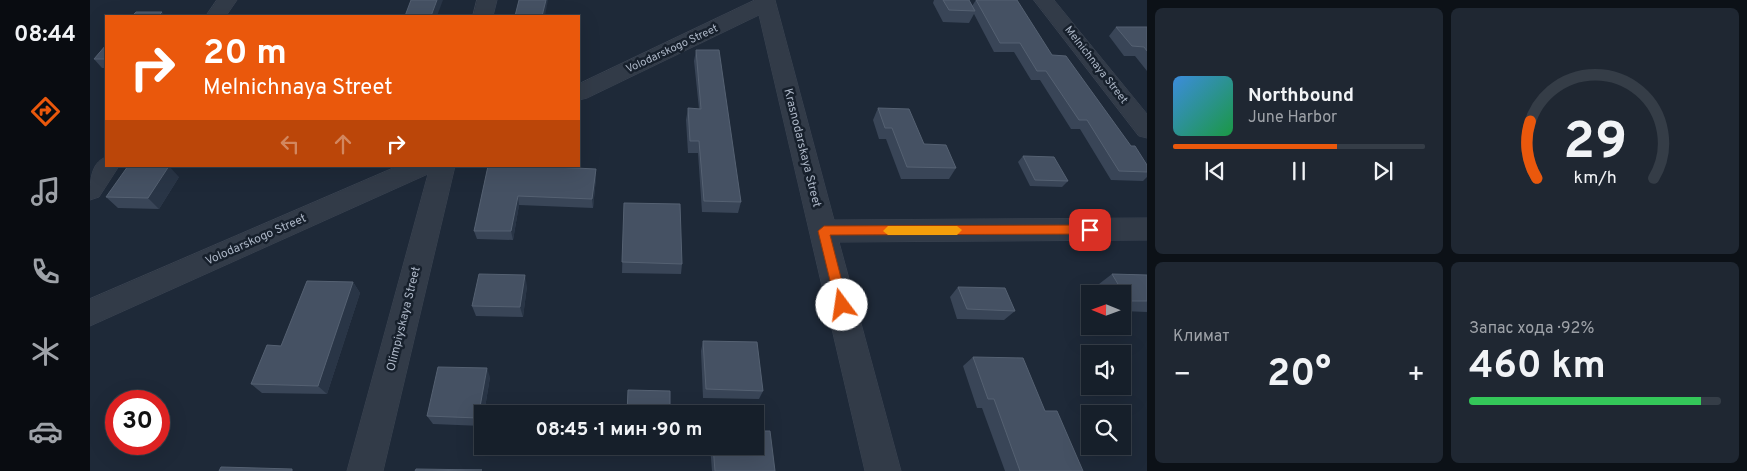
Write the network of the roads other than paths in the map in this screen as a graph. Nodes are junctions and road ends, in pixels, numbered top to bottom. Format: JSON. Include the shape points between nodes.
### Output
{"nodes":[{"id":1,"x":227,"y":0,"type":"edge"},
{"id":2,"x":487,"y":0,"type":"edge"},
{"id":3,"x":1044,"y":0,"type":"edge"},
{"id":4,"x":765,"y":2,"type":"edge"},
{"id":5,"x":217,"y":15,"type":"edge"},
{"id":6,"x":483,"y":15,"type":"edge"},
{"id":7,"x":580,"y":93,"type":"edge"},
{"id":8,"x":1147,"y":130,"type":"edge"},
{"id":9,"x":106,"y":167,"type":"edge"},
{"id":10,"x":420,"y":167,"type":"edge"},
{"id":11,"x":443,"y":167,"type":"edge"},
{"id":12,"x":90,"y":190,"type":"edge"},
{"id":13,"x":1147,"y":230,"type":"edge"},
{"id":14,"x":824,"y":231,"type":"junction"},
{"id":15,"x":90,"y":313,"type":"edge"},
{"id":16,"x":365,"y":471,"type":"edge"},
{"id":17,"x":883,"y":471,"type":"edge"}],
"edges":[{"from":1,"to":5,"type":"street"},
{"from":2,"to":6,"type":"street"},
{"from":3,"to":8,"type":"street","name":"Melnichnaya Street"},
{"from":4,"to":7,"type":"street","name":"Volodarskogo Street"},
{"from":4,"to":14,"type":"street","name":"Krasnodarskaya Street"},
{"from":9,"to":12,"type":"street"},
{"from":10,"to":15,"type":"street","name":"Volodarskogo Street"},
{"from":11,"to":16,"type":"street","name":"Olimpiyskaya Street"},
{"from":13,"to":14,"type":"street"},
{"from":14,"to":17,"type":"street","name":"Krasnodarskaya Street"}]}
